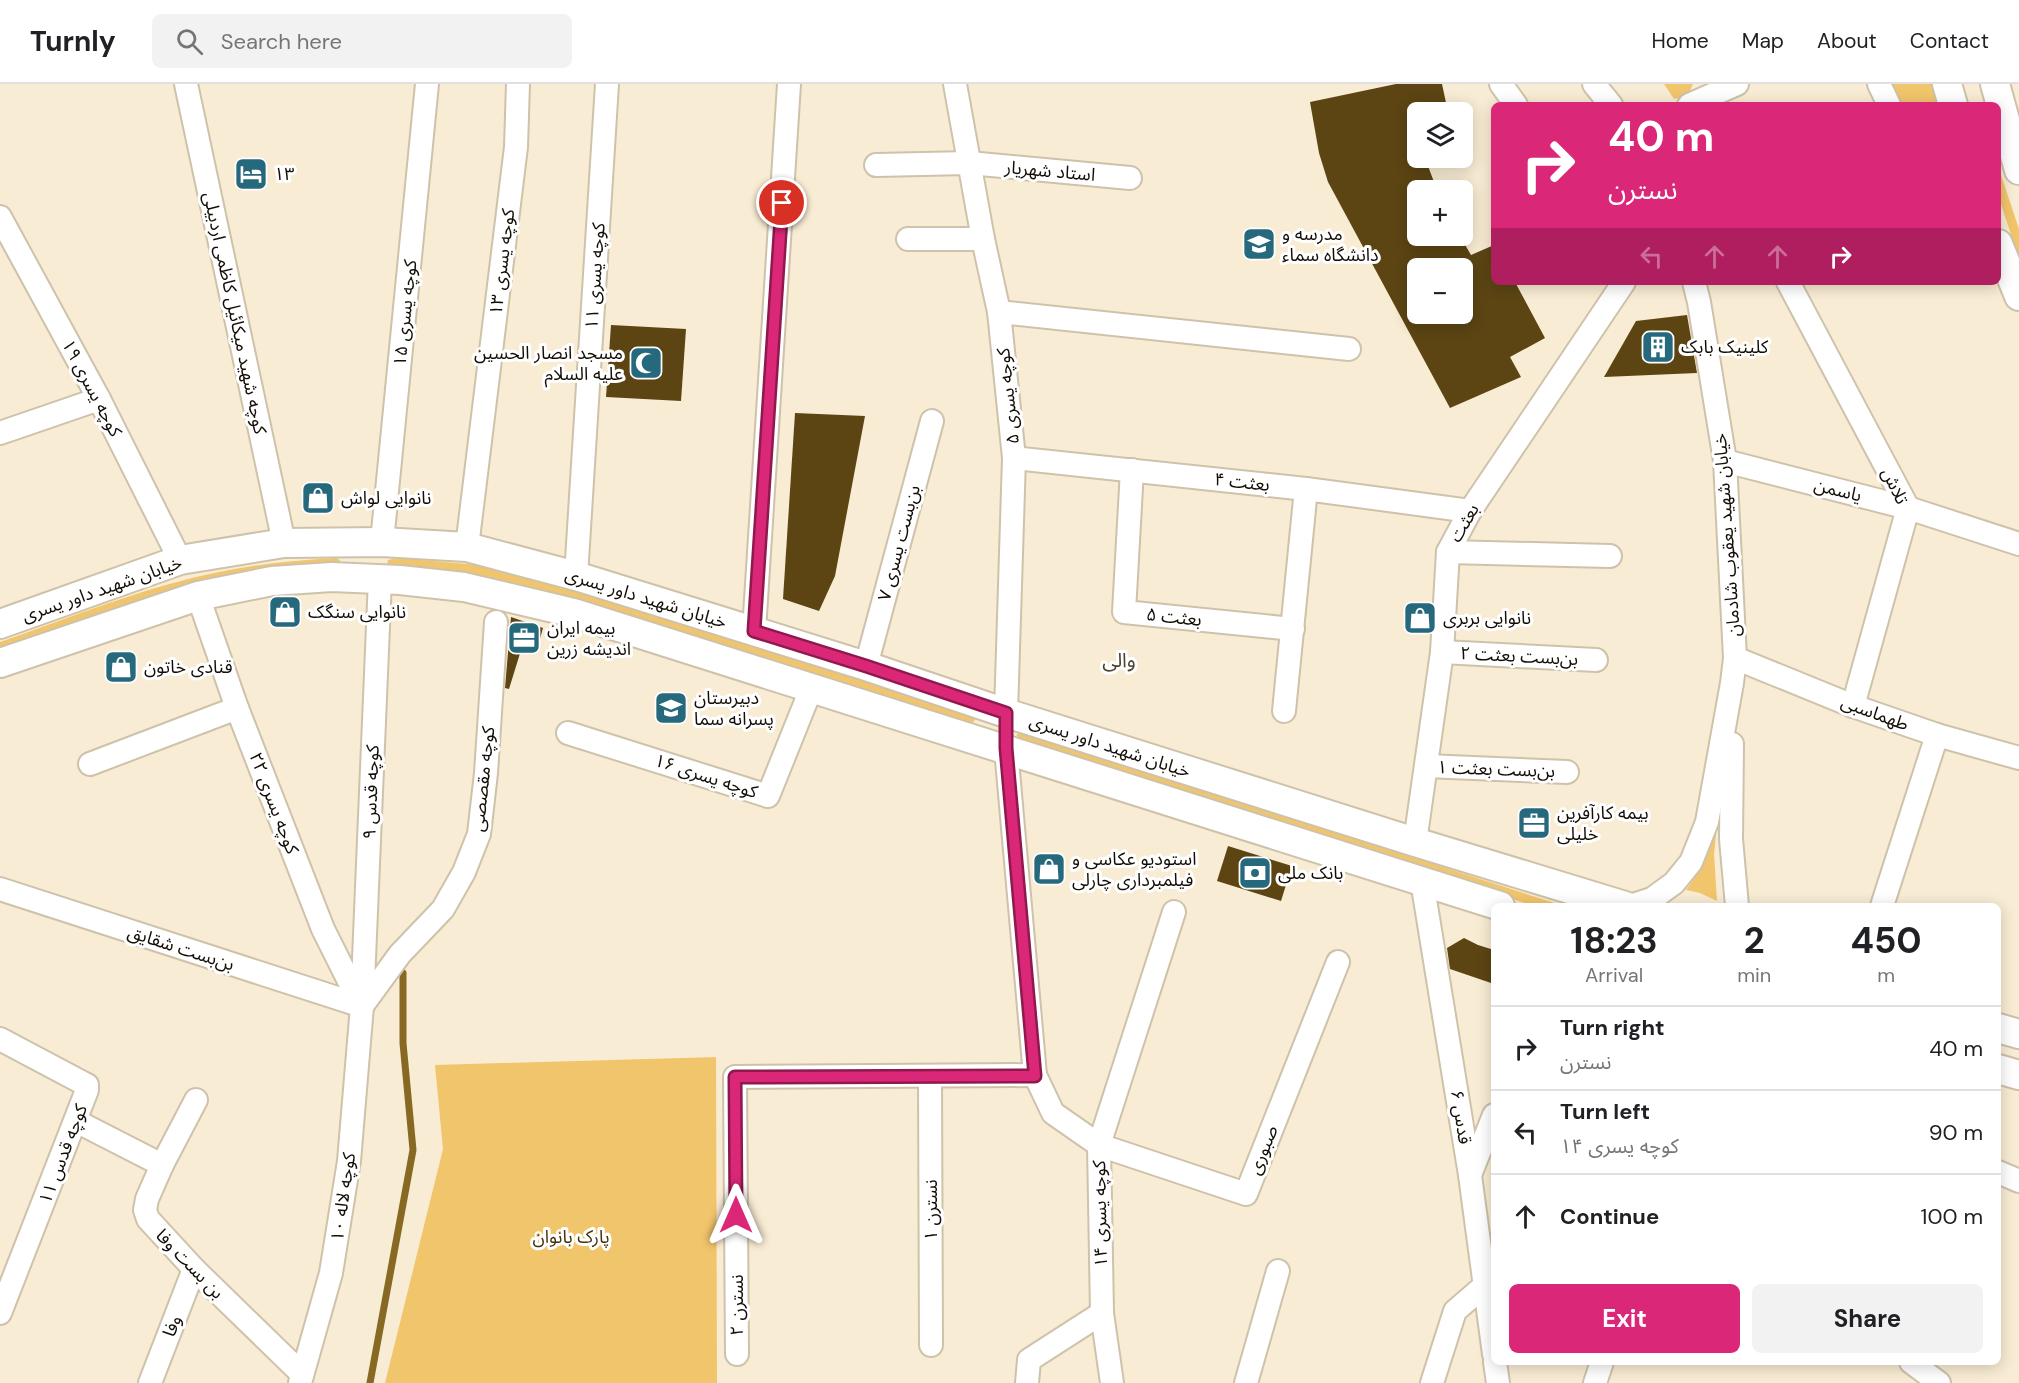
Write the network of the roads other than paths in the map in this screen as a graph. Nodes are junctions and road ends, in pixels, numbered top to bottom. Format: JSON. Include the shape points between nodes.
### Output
{"nodes":[{"id":1,"x":186,"y":84,"type":"edge"},
{"id":2,"x":427,"y":84,"type":"edge"},
{"id":3,"x":518,"y":84,"type":"edge"},
{"id":4,"x":607,"y":84,"type":"edge"},
{"id":5,"x":789,"y":84,"type":"edge"},
{"id":6,"x":955,"y":84,"type":"edge"},
{"id":7,"x":1501,"y":84,"type":"edge"},
{"id":8,"x":1594,"y":84,"type":"edge"},
{"id":9,"x":1737,"y":84,"type":"edge"},
{"id":10,"x":1879,"y":84,"type":"edge"},
{"id":11,"x":1947,"y":84,"type":"edge"},
{"id":12,"x":1995,"y":84,"type":"edge"},
{"id":13,"x":1514,"y":102,"type":"edge"},
{"id":14,"x":1609,"y":102,"type":"edge"},
{"id":15,"x":1696,"y":102,"type":"edge"},
{"id":16,"x":1888,"y":102,"type":"edge"},
{"id":17,"x":1952,"y":102,"type":"edge"},
{"id":18,"x":2000,"y":102,"type":"edge"},
{"id":19,"x":2001,"y":106,"type":"edge"},
{"id":20,"x":969,"y":163,"type":"junction"},
{"id":21,"x":876,"y":165,"type":"dead end"},
{"id":22,"x":2019,"y":170,"type":"edge"},
{"id":23,"x":1130,"y":178,"type":"dead end"},
{"id":24,"x":0,"y":217,"type":"edge"},
{"id":25,"x":982,"y":239,"type":"junction"},
{"id":26,"x":908,"y":240,"type":"dead end"},
{"id":27,"x":2001,"y":251,"type":"edge"},
{"id":28,"x":1622,"y":285,"type":"edge"},
{"id":29,"x":1695,"y":285,"type":"edge"},
{"id":30,"x":1790,"y":285,"type":"edge"},
{"id":31,"x":2019,"y":296,"type":"edge"},
{"id":32,"x":999,"y":312,"type":"junction"},
{"id":33,"x":1349,"y":350,"type":"dead end"},
{"id":34,"x":99,"y":399,"type":"junction"},
{"id":35,"x":932,"y":421,"type":"dead end"},
{"id":36,"x":0,"y":434,"type":"edge"},
{"id":37,"x":1014,"y":458,"type":"junction"},
{"id":38,"x":1725,"y":461,"type":"junction"},
{"id":39,"x":1132,"y":470,"type":"junction"},
{"id":40,"x":1306,"y":489,"type":"junction"},
{"id":41,"x":1908,"y":508,"type":"junction"},
{"id":42,"x":1470,"y":511,"type":"junction"},
{"id":43,"x":382,"y":542,"type":"junction"},
{"id":44,"x":284,"y":543,"type":"junction"},
{"id":45,"x":2019,"y":544,"type":"edge"},
{"id":46,"x":467,"y":547,"type":"junction"},
{"id":47,"x":1448,"y":552,"type":"junction"},
{"id":48,"x":1610,"y":556,"type":"dead end"},
{"id":49,"x":180,"y":560,"type":"junction"},
{"id":50,"x":576,"y":576,"type":"junction"},
{"id":51,"x":380,"y":579,"type":"junction"},
{"id":52,"x":198,"y":596,"type":"junction"},
{"id":53,"x":496,"y":622,"type":"dead end"},
{"id":54,"x":0,"y":624,"type":"edge"},
{"id":55,"x":1293,"y":629,"type":"junction"},
{"id":56,"x":754,"y":631,"type":"junction"},
{"id":57,"x":1442,"y":652,"type":"junction"},
{"id":58,"x":1735,"y":658,"type":"junction"},
{"id":59,"x":1596,"y":660,"type":"dead end"},
{"id":60,"x":0,"y":663,"type":"edge"},
{"id":61,"x":866,"y":666,"type":"junction"},
{"id":62,"x":1732,"y":683,"type":"junction"},
{"id":63,"x":811,"y":689,"type":"junction"},
{"id":64,"x":1853,"y":706,"type":"junction"},
{"id":65,"x":237,"y":708,"type":"junction"},
{"id":66,"x":1284,"y":711,"type":"dead end"},
{"id":67,"x":1006,"y":713,"type":"junction"},
{"id":68,"x":568,"y":733,"type":"dead end"},
{"id":69,"x":1937,"y":735,"type":"junction"},
{"id":70,"x":1006,"y":748,"type":"junction"},
{"id":71,"x":2019,"y":758,"type":"edge"},
{"id":72,"x":90,"y":764,"type":"dead end"},
{"id":73,"x":1426,"y":766,"type":"junction"},
{"id":74,"x":1567,"y":772,"type":"dead end"},
{"id":75,"x":1415,"y":842,"type":"junction"},
{"id":76,"x":1422,"y":881,"type":"junction"},
{"id":77,"x":0,"y":889,"type":"edge"},
{"id":78,"x":1491,"y":903,"type":"edge"},
{"id":79,"x":1617,"y":903,"type":"edge"},
{"id":80,"x":1638,"y":903,"type":"edge"},
{"id":81,"x":1737,"y":903,"type":"edge"},
{"id":82,"x":1883,"y":903,"type":"edge"},
{"id":83,"x":1174,"y":912,"type":"dead end"},
{"id":84,"x":1338,"y":962,"type":"dead end"},
{"id":85,"x":362,"y":1006,"type":"junction"},
{"id":86,"x":2001,"y":1029,"type":"edge"},
{"id":87,"x":2019,"y":1034,"type":"edge"},
{"id":88,"x":0,"y":1039,"type":"edge"},
{"id":89,"x":2001,"y":1070,"type":"edge"},
{"id":90,"x":2019,"y":1075,"type":"edge"},
{"id":91,"x":930,"y":1076,"type":"junction"},
{"id":92,"x":1035,"y":1076,"type":"junction"},
{"id":93,"x":196,"y":1100,"type":"dead end"},
{"id":94,"x":76,"y":1121,"type":"junction"},
{"id":95,"x":1491,"y":1122,"type":"edge"},
{"id":96,"x":1099,"y":1145,"type":"junction"},
{"id":97,"x":162,"y":1165,"type":"junction"},
{"id":98,"x":2001,"y":1173,"type":"edge"},
{"id":99,"x":1470,"y":1175,"type":"junction"},
{"id":100,"x":2019,"y":1181,"type":"edge"},
{"id":101,"x":1487,"y":1244,"type":"edge"},
{"id":102,"x":194,"y":1269,"type":"junction"},
{"id":103,"x":1278,"y":1271,"type":"dead end"},
{"id":104,"x":1484,"y":1286,"type":"junction"},
{"id":105,"x":1102,"y":1312,"type":"junction"},
{"id":106,"x":0,"y":1313,"type":"edge"},
{"id":107,"x":1491,"y":1334,"type":"edge"},
{"id":108,"x":931,"y":1345,"type":"dead end"},
{"id":109,"x":737,"y":1353,"type":"dead end"},
{"id":110,"x":1495,"y":1365,"type":"edge"},
{"id":111,"x":1601,"y":1365,"type":"edge"},
{"id":112,"x":1915,"y":1365,"type":"edge"},
{"id":113,"x":301,"y":1379,"type":"edge"},
{"id":114,"x":150,"y":1383,"type":"edge"},
{"id":115,"x":1027,"y":1383,"type":"edge"},
{"id":116,"x":1112,"y":1383,"type":"edge"},
{"id":117,"x":1246,"y":1383,"type":"edge"},
{"id":118,"x":1432,"y":1383,"type":"edge"},
{"id":119,"x":1498,"y":1383,"type":"edge"},
{"id":120,"x":1595,"y":1383,"type":"edge"},
{"id":121,"x":1939,"y":1383,"type":"edge"}],
"edges":[{"from":1,"to":44,"type":"street","name":"کوچه شهید میکائیل کاظمی اردبیلی"},
{"from":2,"to":43,"type":"street","name":"کوچه یسری ۱۵"},
{"from":3,"to":46,"type":"street","name":"کوچه یسری ۱۳","via":[[516,147]]},
{"from":4,"to":50,"type":"street","name":"کوچه یسری ۱۱"},
{"from":5,"to":56,"type":"street"},
{"from":6,"to":20,"type":"street","name":"کوچه یسری ۵"},
{"from":7,"to":13,"type":"street"},
{"from":8,"to":14,"type":"street"},
{"from":9,"to":15,"type":"street"},
{"from":10,"to":16,"type":"street"},
{"from":11,"to":17,"type":"main road"},
{"from":12,"to":18,"type":"main road"},
{"from":19,"to":22,"type":"main road"},
{"from":20,"to":21,"type":"street","name":"استاد شهریار"},
{"from":20,"to":23,"type":"street","name":"استاد شهریار"},
{"from":20,"to":25,"type":"street","name":"کوچه یسری ۵"},
{"from":24,"to":34,"type":"street","name":"کوچه یسری ۱۹"},
{"from":25,"to":26,"type":"street"},
{"from":25,"to":32,"type":"street","name":"کوچه یسری ۵"},
{"from":27,"to":31,"type":"main road"},
{"from":28,"to":42,"type":"street","name":"بعثت"},
{"from":29,"to":38,"type":"street","name":"خیابان شهید یعقوب شادمان"},
{"from":30,"to":41,"type":"street","name":"تلاش"},
{"from":32,"to":33,"type":"street"},
{"from":32,"to":37,"type":"street","name":"کوچه یسری ۵"},
{"from":34,"to":36,"type":"street"},
{"from":34,"to":49,"type":"street","name":"کوچه یسری ۱۹"},
{"from":35,"to":61,"type":"street","name":"بن‌بست یسری ۷"},
{"from":37,"to":39,"type":"street","name":"بعثت ۴"},
{"from":37,"to":67,"type":"street","name":"کوچه یسری ۵"},
{"from":38,"to":41,"type":"street","name":"یاسمن"},
{"from":38,"to":58,"type":"street","name":"خیابان شهید یعقوب شادمان"},
{"from":39,"to":40,"type":"street","name":"بعثت ۴"},
{"from":39,"to":55,"type":"street","name":"بعثت ۵","via":[[1125,612]]},
{"from":40,"to":42,"type":"street","name":"بعثت ۴"},
{"from":40,"to":55,"type":"street"},
{"from":41,"to":45,"type":"street","name":"یاسمن"},
{"from":41,"to":64,"type":"street","name":"تلاش"},
{"from":42,"to":47,"type":"street","name":"بعثت"},
{"from":43,"to":44,"type":"main road","name":"خیابان شهید داور یسری"},
{"from":43,"to":46,"type":"main road","name":"خیابان شهید داور یسری"},
{"from":43,"to":51,"type":"main road"},
{"from":44,"to":49,"type":"main road","name":"خیابان شهید داور یسری"},
{"from":46,"to":50,"type":"main road","name":"خیابان شهید داور یسری"},
{"from":47,"to":48,"type":"street"},
{"from":47,"to":57,"type":"street","name":"بعثت"},
{"from":49,"to":54,"type":"main road","name":"خیابان شهید داور یسری"},
{"from":50,"to":56,"type":"main road","name":"خیابان شهید داور یسری"},
{"from":51,"to":52,"type":"main road","name":"خیابان شهید داور یسری","via":[[272,581]]},
{"from":51,"to":63,"type":"main road","name":"خیابان شهید داور یسری","via":[[464,587],[574,613]]},
{"from":51,"to":85,"type":"street","name":"کوچه قدس ۹"},
{"from":52,"to":60,"type":"main road","name":"خیابان شهید داور یسری"},
{"from":52,"to":65,"type":"street","name":"کوچه یسری ۲۲"},
{"from":53,"to":85,"type":"street","name":"کوچه مقصصی","via":[[479,834],[443,909],[400,954]]},
{"from":55,"to":66,"type":"street"},
{"from":56,"to":61,"type":"main road","name":"خیابان شهید داور یسری"},
{"from":57,"to":59,"type":"street","name":"بن‌بست بعثت ۲"},
{"from":57,"to":73,"type":"street","name":"بعثت"},
{"from":58,"to":62,"type":"street","name":"خیابان شهید یعقوب شادمان"},
{"from":58,"to":64,"type":"street","name":"طهماسبی"},
{"from":61,"to":67,"type":"main road","name":"خیابان شهید داور یسری"},
{"from":62,"to":80,"type":"street","name":"خیابان شهید یعقوب شادمان","via":[[1707,822],[1691,862],[1674,883],[1652,899]]},
{"from":62,"to":81,"type":"street","name":"خیابان شهید یعقوب شادمان","via":[[1731,839]]},
{"from":63,"to":68,"type":"street","name":"کوچه یسری ۱۶","via":[[768,796]]},
{"from":63,"to":70,"type":"main road","name":"خیابان شهید داور یسری"},
{"from":64,"to":69,"type":"street","name":"طهماسبی"},
{"from":65,"to":72,"type":"street"},
{"from":65,"to":85,"type":"street","name":"کوچه یسری ۲۲","via":[[323,929]]},
{"from":67,"to":70,"type":"main road"},
{"from":67,"to":75,"type":"main road","name":"خیابان شهید داور یسری"},
{"from":69,"to":71,"type":"street","name":"طهماسبی"},
{"from":69,"to":82,"type":"street"},
{"from":70,"to":76,"type":"main road","name":"خیابان شهید داور یسری"},
{"from":70,"to":92,"type":"street","name":"کوچه یسری ۱۴"},
{"from":73,"to":74,"type":"street","name":"بن‌بست بعثت ۱"},
{"from":73,"to":75,"type":"street","name":"بعثت"},
{"from":75,"to":79,"type":"main road","name":"خیابان شهید داور یسری"},
{"from":76,"to":78,"type":"main road","name":"خیابان شهید داور یسری"},
{"from":76,"to":99,"type":"street","name":"قدس ۶"},
{"from":77,"to":85,"type":"street","name":"بن‌بست شقایق"},
{"from":83,"to":96,"type":"street"},
{"from":84,"to":96,"type":"street","name":"صبوری","via":[[1246,1194]]},
{"from":85,"to":113,"type":"street","name":"کوچه لاله ۱۰","via":[[349,1161],[331,1273]]},
{"from":86,"to":87,"type":"main road"},
{"from":88,"to":94,"type":"street","name":"کوچه قدس ۱۱","via":[[87,1085]]},
{"from":89,"to":90,"type":"main road"},
{"from":91,"to":92,"type":"street"},
{"from":91,"to":108,"type":"street","name":"نسترن ۱"},
{"from":91,"to":109,"type":"street","name":"نسترن ۲","via":[[735,1077]]},
{"from":92,"to":96,"type":"street","name":"کوچه یسری ۱۴","via":[[1053,1113]]},
{"from":93,"to":97,"type":"street","name":"بن بست وفا"},
{"from":94,"to":97,"type":"street"},
{"from":94,"to":106,"type":"street","name":"کوچه قدس ۱۱"},
{"from":95,"to":99,"type":"street"},
{"from":96,"to":105,"type":"street","name":"کوچه یسری ۱۴"},
{"from":97,"to":102,"type":"street","name":"بن بست وفا","via":[[145,1210],[148,1219]]},
{"from":98,"to":100,"type":"street"},
{"from":99,"to":101,"type":"street","name":"قدس ۶"},
{"from":101,"to":104,"type":"street","name":"قدس ۶"},
{"from":102,"to":113,"type":"street","name":"بن بست وفا"},
{"from":102,"to":114,"type":"street","name":"وفا"},
{"from":103,"to":117,"type":"street"},
{"from":104,"to":107,"type":"street","name":"قدس ۶"},
{"from":104,"to":118,"type":"street","via":[[1455,1311]]},
{"from":105,"to":115,"type":"street","via":[[1029,1360]]},
{"from":105,"to":116,"type":"street","name":"کوچه یسری ۱۴"},
{"from":110,"to":119,"type":"street"},
{"from":111,"to":120,"type":"street"},
{"from":112,"to":121,"type":"street"}]}
